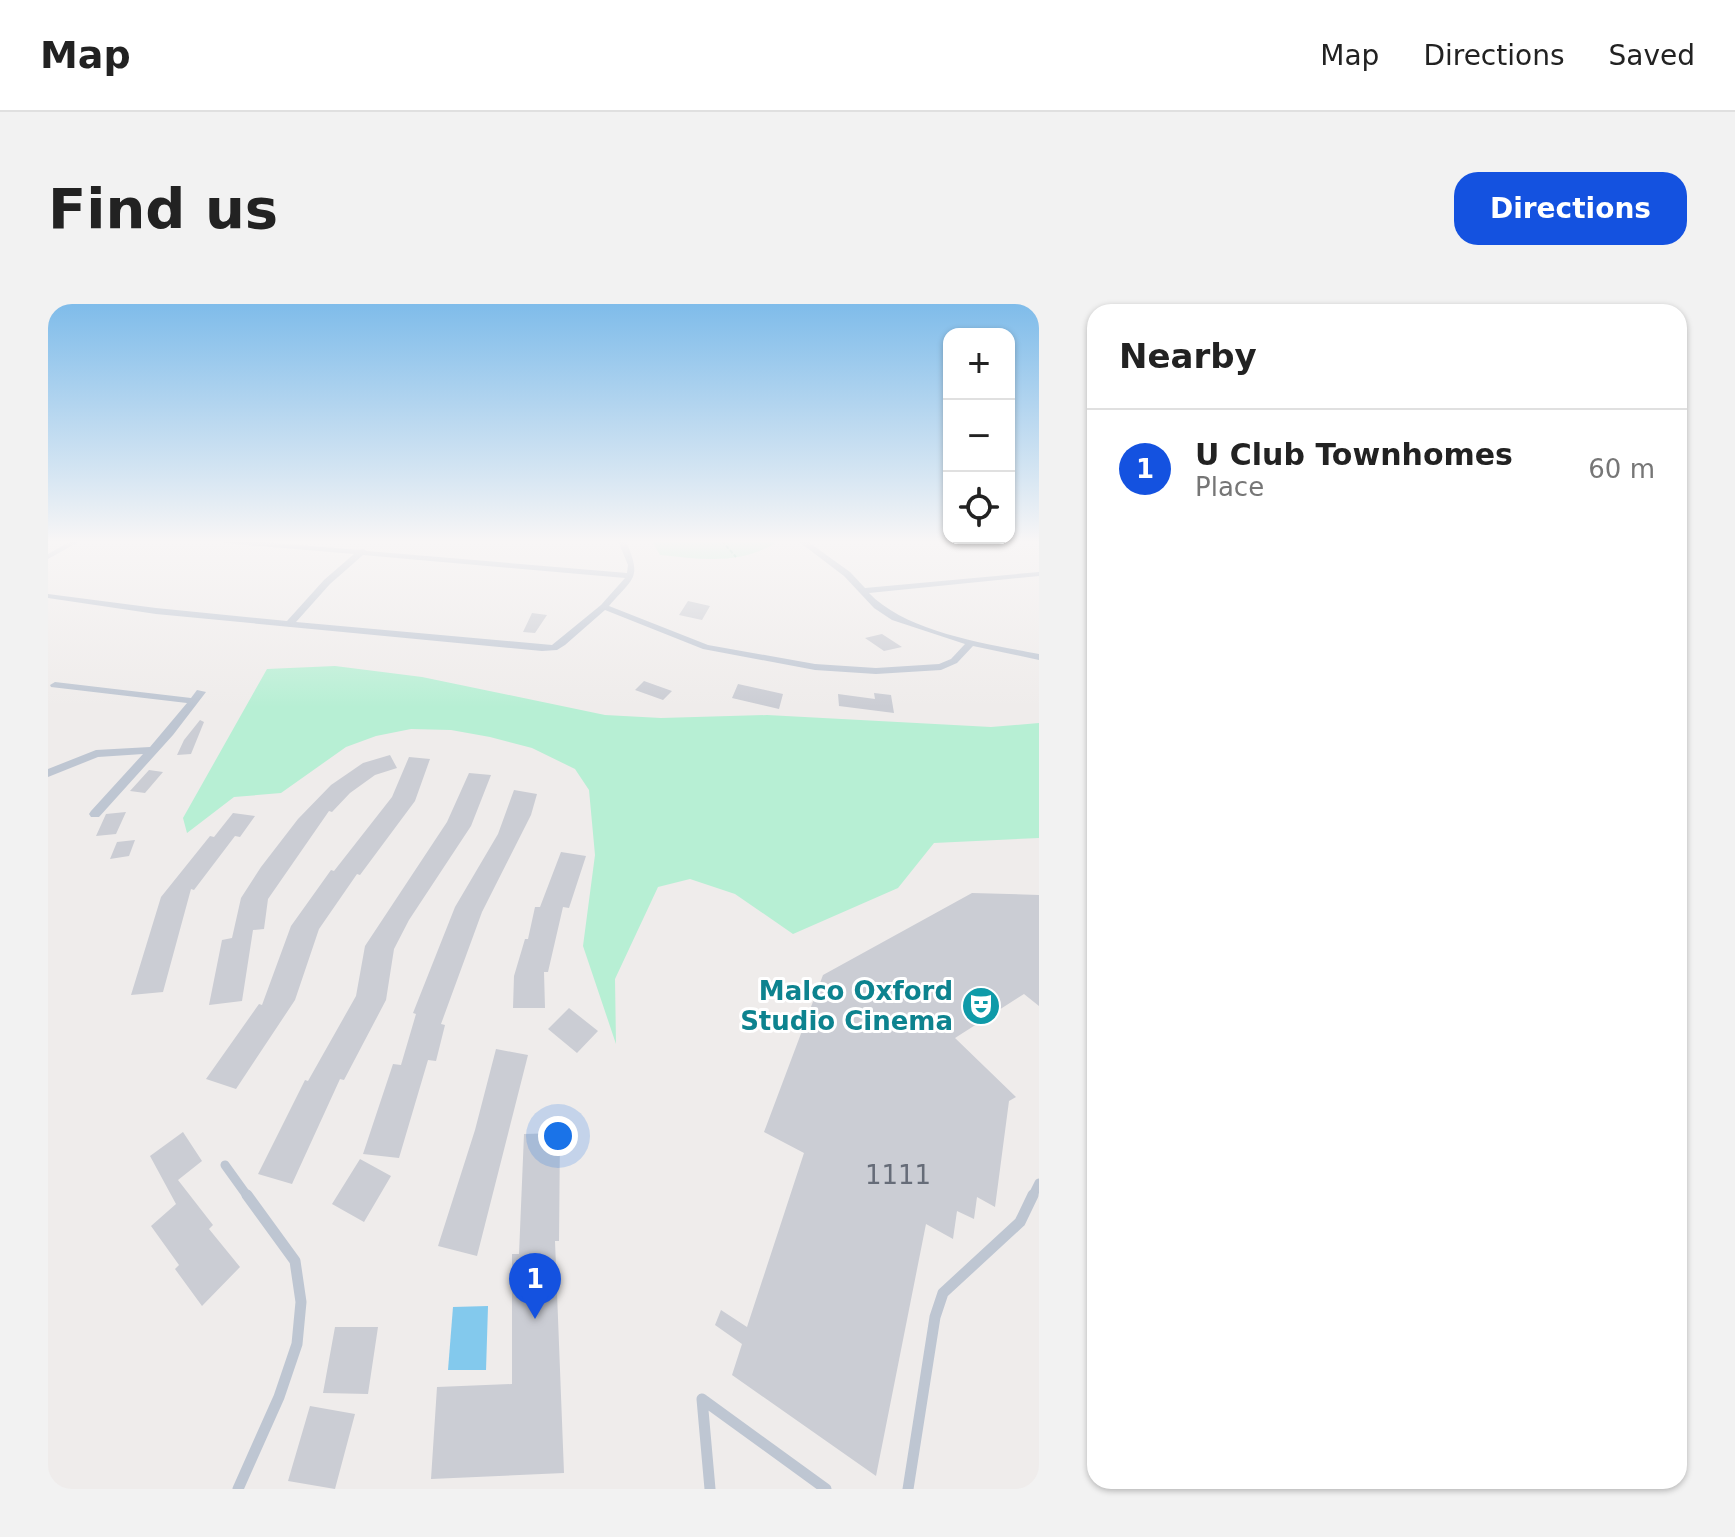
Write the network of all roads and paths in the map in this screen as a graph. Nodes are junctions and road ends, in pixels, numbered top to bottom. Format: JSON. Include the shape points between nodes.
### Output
{"nodes":[{"id":1,"x":51,"y":596,"type":"edge"},
{"id":2,"x":314,"y":596,"type":"edge"},
{"id":3,"x":613,"y":596,"type":"edge"},
{"id":4,"x":868,"y":596,"type":"edge"},
{"id":5,"x":604,"y":607,"type":"junction"},
{"id":6,"x":289,"y":624,"type":"junction"},
{"id":7,"x":971,"y":643,"type":"junction"},
{"id":8,"x":1039,"y":657,"type":"edge"},
{"id":9,"x":55,"y":685,"type":"dead end"},
{"id":10,"x":153,"y":750,"type":"junction"},
{"id":11,"x":48,"y":773,"type":"edge"},
{"id":12,"x":95,"y":814,"type":"dead end"},
{"id":13,"x":225,"y":1165,"type":"dead end"},
{"id":14,"x":1039,"y":1183,"type":"edge"},
{"id":15,"x":238,"y":1489,"type":"edge"},
{"id":16,"x":710,"y":1489,"type":"edge"},
{"id":17,"x":826,"y":1489,"type":"edge"},
{"id":18,"x":908,"y":1489,"type":"edge"}],
"edges":[{"from":1,"to":6,"type":"street"},
{"from":2,"to":6,"type":"street"},
{"from":3,"to":5,"type":"street"},
{"from":4,"to":7,"type":"street","via":[[895,618]]},
{"from":5,"to":6,"type":"street","via":[[554,648]]},
{"from":5,"to":7,"type":"street","via":[[706,647],[815,667],[941,667]]},
{"from":7,"to":8,"type":"street"},
{"from":9,"to":10,"type":"street","via":[[197,696]]},
{"from":10,"to":11,"type":"street","via":[[96,754]]},
{"from":10,"to":12,"type":"street"},
{"from":13,"to":15,"type":"lane","via":[[295,1261],[301,1302],[297,1344]]},
{"from":14,"to":18,"type":"lane","via":[[1020,1222],[943,1293]]},
{"from":16,"to":17,"type":"lane","via":[[702,1399]]}]}
